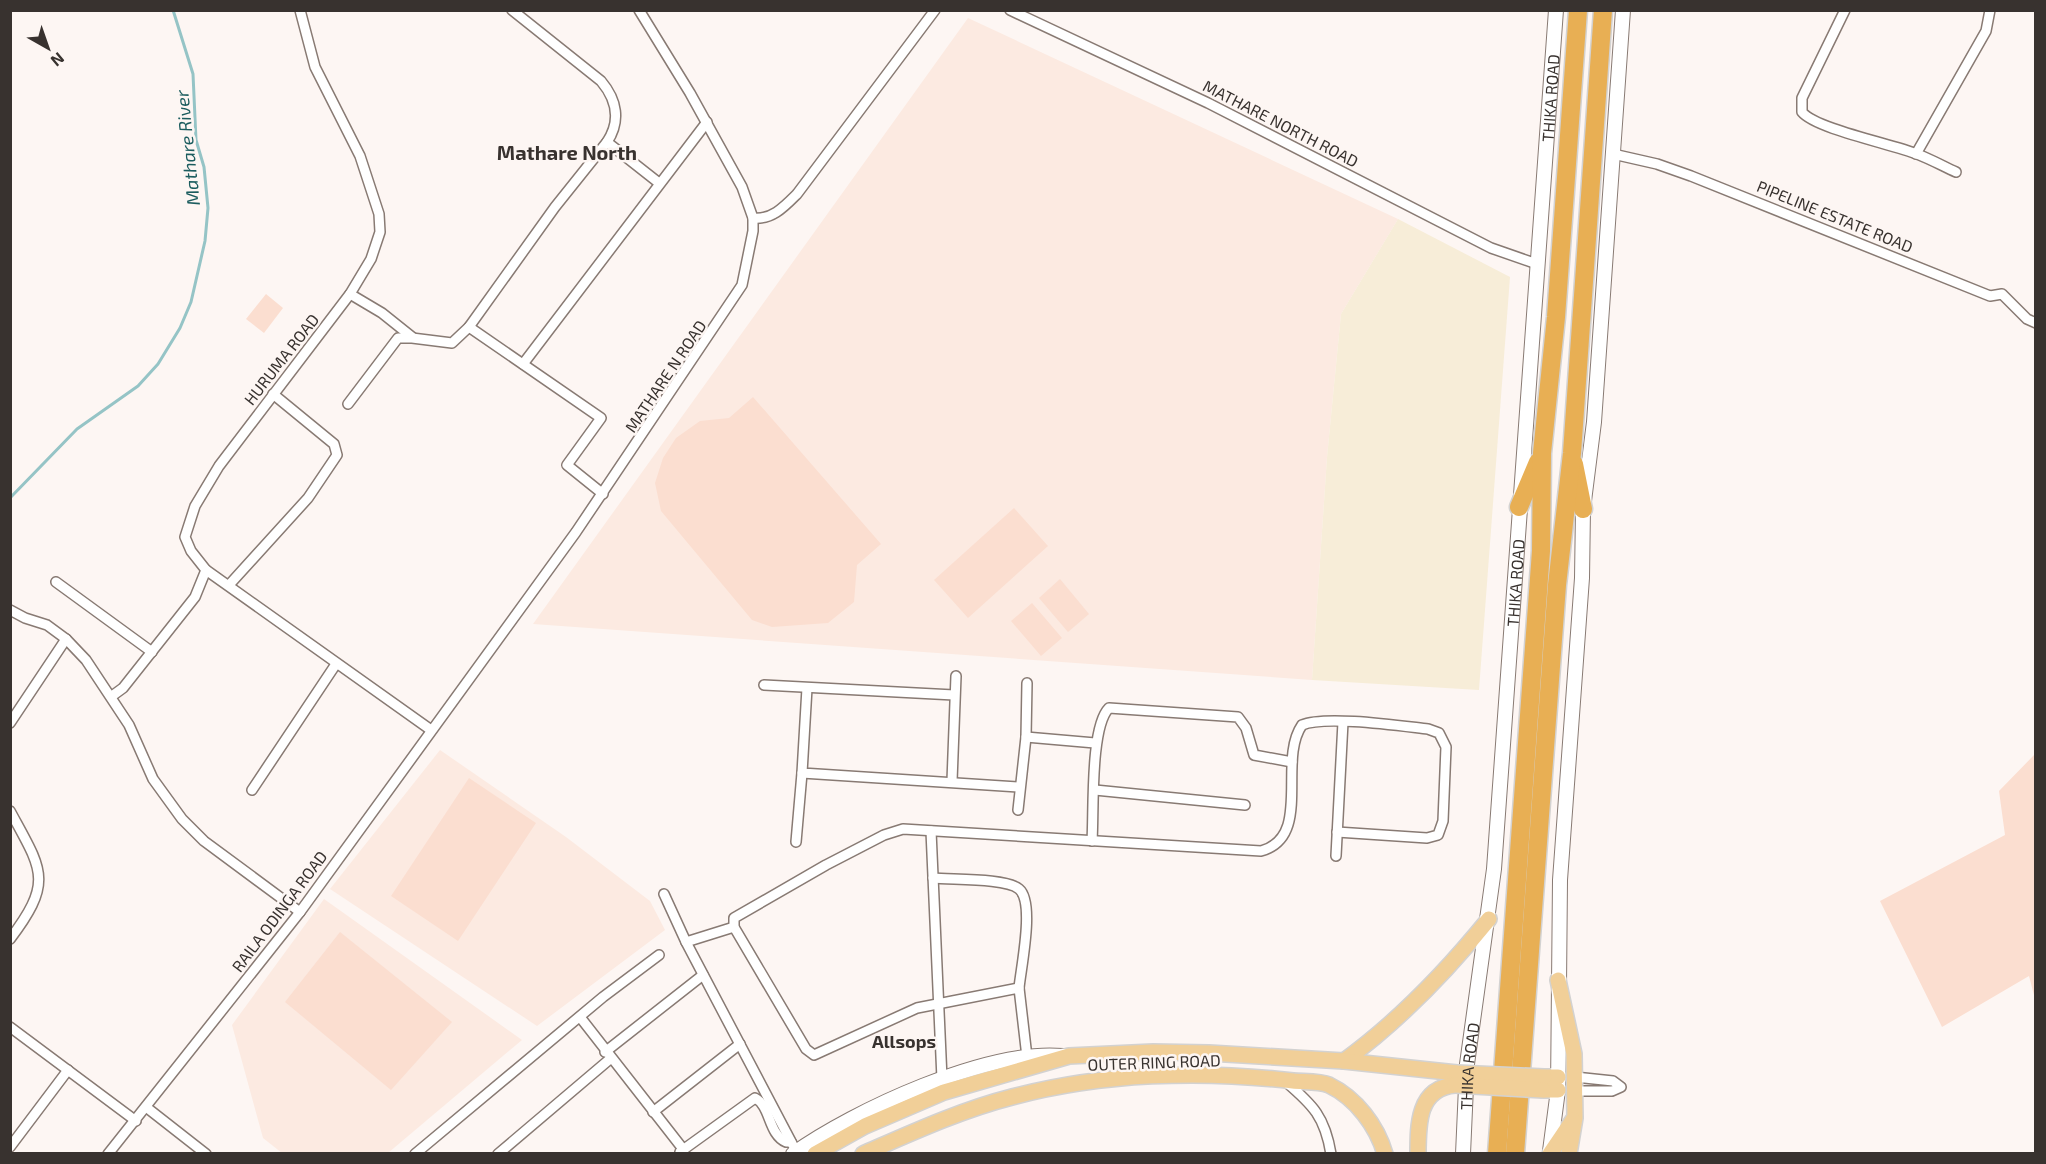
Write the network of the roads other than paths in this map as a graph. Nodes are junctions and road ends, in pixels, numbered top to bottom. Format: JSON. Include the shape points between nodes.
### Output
{"nodes":[{"id":1,"x":300,"y":10,"type":"edge"},
{"id":2,"x":512,"y":10,"type":"edge"},
{"id":3,"x":639,"y":10,"type":"edge"},
{"id":4,"x":935,"y":10,"type":"edge"},
{"id":5,"x":1010,"y":10,"type":"edge"},
{"id":6,"x":1556,"y":10,"type":"edge"},
{"id":7,"x":1578,"y":10,"type":"edge"},
{"id":8,"x":1603,"y":10,"type":"edge"},
{"id":9,"x":1623,"y":10,"type":"edge"},
{"id":10,"x":1845,"y":10,"type":"edge"},
{"id":11,"x":1990,"y":10,"type":"edge"},
{"id":12,"x":707,"y":122,"type":"junction"},
{"id":13,"x":607,"y":142,"type":"junction"},
{"id":14,"x":1612,"y":154,"type":"junction"},
{"id":15,"x":1916,"y":154,"type":"junction"},
{"id":16,"x":1956,"y":172,"type":"dead end"},
{"id":17,"x":658,"y":183,"type":"junction"},
{"id":18,"x":753,"y":218,"type":"junction"},
{"id":19,"x":1537,"y":264,"type":"junction"},
{"id":20,"x":350,"y":294,"type":"junction"},
{"id":21,"x":2036,"y":323,"type":"edge"},
{"id":22,"x":469,"y":327,"type":"junction"},
{"id":23,"x":412,"y":338,"type":"junction"},
{"id":24,"x":523,"y":364,"type":"junction"},
{"id":25,"x":273,"y":394,"type":"junction"},
{"id":26,"x":348,"y":404,"type":"dead end"},
{"id":27,"x":1542,"y":453,"type":"junction"},
{"id":28,"x":1572,"y":453,"type":"junction"},
{"id":29,"x":603,"y":494,"type":"junction"},
{"id":30,"x":1519,"y":507,"type":"junction"},
{"id":31,"x":1583,"y":509,"type":"junction"},
{"id":32,"x":206,"y":570,"type":"junction"},
{"id":33,"x":56,"y":582,"type":"dead end"},
{"id":34,"x":229,"y":585,"type":"junction"},
{"id":35,"x":10,"y":610,"type":"edge"},
{"id":36,"x":66,"y":639,"type":"junction"},
{"id":37,"x":152,"y":652,"type":"junction"},
{"id":38,"x":336,"y":664,"type":"junction"},
{"id":39,"x":956,"y":676,"type":"dead end"},
{"id":40,"x":1027,"y":683,"type":"dead end"},
{"id":41,"x":765,"y":685,"type":"dead end"},
{"id":42,"x":807,"y":688,"type":"junction"},
{"id":43,"x":112,"y":696,"type":"junction"},
{"id":44,"x":954,"y":696,"type":"junction"},
{"id":45,"x":1344,"y":722,"type":"junction"},
{"id":46,"x":10,"y":723,"type":"edge"},
{"id":47,"x":431,"y":730,"type":"junction"},
{"id":48,"x":1026,"y":737,"type":"junction"},
{"id":49,"x":1095,"y":743,"type":"junction"},
{"id":50,"x":1292,"y":762,"type":"junction"},
{"id":51,"x":802,"y":773,"type":"junction"},
{"id":52,"x":952,"y":781,"type":"junction"},
{"id":53,"x":1019,"y":787,"type":"junction"},
{"id":54,"x":252,"y":790,"type":"dead end"},
{"id":55,"x":1095,"y":790,"type":"junction"},
{"id":56,"x":1245,"y":806,"type":"dead end"},
{"id":57,"x":1018,"y":810,"type":"dead end"},
{"id":58,"x":10,"y":811,"type":"edge"},
{"id":59,"x":931,"y":831,"type":"junction"},
{"id":60,"x":1337,"y":832,"type":"junction"},
{"id":61,"x":1092,"y":841,"type":"junction"},
{"id":62,"x":796,"y":842,"type":"dead end"},
{"id":63,"x":1336,"y":856,"type":"dead end"},
{"id":64,"x":933,"y":878,"type":"junction"},
{"id":65,"x":664,"y":894,"type":"dead end"},
{"id":66,"x":300,"y":912,"type":"junction"},
{"id":67,"x":1489,"y":919,"type":"junction"},
{"id":68,"x":734,"y":927,"type":"junction"},
{"id":69,"x":10,"y":939,"type":"edge"},
{"id":70,"x":686,"y":942,"type":"junction"},
{"id":71,"x":659,"y":955,"type":"dead end"},
{"id":72,"x":703,"y":975,"type":"junction"},
{"id":73,"x":1558,"y":980,"type":"junction"},
{"id":74,"x":1018,"y":988,"type":"junction"},
{"id":75,"x":937,"y":1003,"type":"junction"},
{"id":76,"x":580,"y":1017,"type":"junction"},
{"id":77,"x":10,"y":1027,"type":"edge"},
{"id":78,"x":740,"y":1044,"type":"junction"},
{"id":79,"x":608,"y":1056,"type":"junction"},
{"id":80,"x":1069,"y":1056,"type":"junction"},
{"id":81,"x":1027,"y":1057,"type":"junction"},
{"id":82,"x":1344,"y":1060,"type":"junction"},
{"id":83,"x":68,"y":1070,"type":"junction"},
{"id":84,"x":942,"y":1079,"type":"junction"},
{"id":85,"x":1284,"y":1080,"type":"junction"},
{"id":86,"x":1451,"y":1082,"type":"junction"},
{"id":87,"x":1551,"y":1083,"type":"junction"},
{"id":88,"x":146,"y":1107,"type":"junction"},
{"id":89,"x":653,"y":1112,"type":"junction"},
{"id":90,"x":1575,"y":1118,"type":"junction"},
{"id":91,"x":136,"y":1121,"type":"junction"},
{"id":92,"x":898,"y":1141,"type":"junction"},
{"id":93,"x":10,"y":1147,"type":"edge"},
{"id":94,"x":793,"y":1149,"type":"edge"},
{"id":95,"x":681,"y":1151,"type":"edge"},
{"id":96,"x":499,"y":1153,"type":"edge"},
{"id":97,"x":108,"y":1154,"type":"edge"},
{"id":98,"x":206,"y":1154,"type":"edge"},
{"id":99,"x":415,"y":1154,"type":"edge"},
{"id":100,"x":815,"y":1154,"type":"edge"},
{"id":101,"x":863,"y":1154,"type":"edge"},
{"id":102,"x":880,"y":1154,"type":"edge"},
{"id":103,"x":1330,"y":1154,"type":"edge"},
{"id":104,"x":1385,"y":1154,"type":"edge"},
{"id":105,"x":1418,"y":1154,"type":"edge"},
{"id":106,"x":1463,"y":1154,"type":"edge"},
{"id":107,"x":1497,"y":1154,"type":"edge"},
{"id":108,"x":1515,"y":1154,"type":"edge"},
{"id":109,"x":1550,"y":1154,"type":"edge"},
{"id":110,"x":1569,"y":1154,"type":"edge"}],
"edges":[{"from":1,"to":20,"type":"street","name":"HURUMA ROAD","via":[[315,67],[360,156],[379,214],[377,246]]},
{"from":2,"to":13,"type":"street","via":[[606,87],[616,111],[614,129]]},
{"from":3,"to":12,"type":"street","name":"MATHARE N ROAD"},
{"from":4,"to":18,"type":"street","via":[[797,194],[776,214]]},
{"from":5,"to":19,"type":"street","name":"MATHARE NORTH ROAD","via":[[1208,103],[1482,244]]},
{"from":6,"to":19,"type":"main road","name":"THIKA ROAD"},
{"from":7,"to":27,"type":"highway","name":"THIKA ROAD"},
{"from":8,"to":28,"type":"highway"},
{"from":9,"to":14,"type":"main road"},
{"from":10,"to":15,"type":"street","via":[[1802,98],[1802,112],[1824,124]]},
{"from":11,"to":15,"type":"street","via":[[1986,31]]},
{"from":12,"to":17,"type":"street"},
{"from":12,"to":18,"type":"street","name":"MATHARE N ROAD","via":[[730,161]]},
{"from":13,"to":17,"type":"street"},
{"from":13,"to":22,"type":"street"},
{"from":14,"to":21,"type":"street","name":"PIPELINE ESTATE ROAD","via":[[1691,176],[1990,296],[2002,294]]},
{"from":14,"to":31,"type":"main road","via":[[1594,422]]},
{"from":15,"to":16,"type":"street"},
{"from":17,"to":24,"type":"street","via":[[627,230]]},
{"from":18,"to":29,"type":"street","name":"MATHARE N ROAD","via":[[742,285]]},
{"from":19,"to":30,"type":"main road","name":"THIKA ROAD"},
{"from":20,"to":23,"type":"street","via":[[382,313]]},
{"from":20,"to":25,"type":"street","name":"HURUMA ROAD"},
{"from":22,"to":23,"type":"street","via":[[453,343]]},
{"from":22,"to":24,"type":"street"},
{"from":23,"to":26,"type":"street","via":[[401,337],[395,342]]},
{"from":24,"to":29,"type":"street","via":[[601,418],[567,465]]},
{"from":25,"to":32,"type":"street","name":"HURUMA ROAD","via":[[219,466],[195,506],[185,537]]},
{"from":25,"to":34,"type":"street","via":[[334,444],[337,455],[302,505]]},
{"from":27,"to":30,"type":"highway"},
{"from":27,"to":107,"type":"highway","name":"THIKA ROAD","via":[[1541,551]]},
{"from":28,"to":31,"type":"highway"},
{"from":28,"to":108,"type":"highway","via":[[1557,585]]},
{"from":29,"to":47,"type":"street","name":"MATHARE N ROAD"},
{"from":30,"to":67,"type":"main road","name":"THIKA ROAD"},
{"from":31,"to":73,"type":"main road","via":[[1582,578],[1560,880]]},
{"from":32,"to":34,"type":"street"},
{"from":32,"to":37,"type":"street","via":[[195,597]]},
{"from":33,"to":37,"type":"street"},
{"from":34,"to":38,"type":"street"},
{"from":35,"to":36,"type":"street","via":[[47,625]]},
{"from":36,"to":43,"type":"street"},
{"from":36,"to":46,"type":"street"},
{"from":37,"to":43,"type":"street"},
{"from":38,"to":47,"type":"street"},
{"from":38,"to":54,"type":"street"},
{"from":39,"to":44,"type":"street"},
{"from":40,"to":48,"type":"street"},
{"from":41,"to":42,"type":"street"},
{"from":42,"to":44,"type":"street"},
{"from":42,"to":51,"type":"street"},
{"from":43,"to":66,"type":"street","via":[[148,769],[182,819],[204,841]]},
{"from":44,"to":52,"type":"street"},
{"from":45,"to":50,"type":"street","via":[[1302,725]]},
{"from":45,"to":60,"type":"street"},
{"from":45,"to":60,"type":"street","via":[[1439,733],[1446,747],[1443,821],[1442,830],[1434,838]]},
{"from":47,"to":66,"type":"street","name":"RAILA ODINGA ROAD"},
{"from":48,"to":49,"type":"street"},
{"from":48,"to":53,"type":"street"},
{"from":49,"to":50,"type":"street","via":[[1101,717],[1109,708],[1230,715],[1242,720],[1254,755]]},
{"from":49,"to":55,"type":"street"},
{"from":50,"to":61,"type":"street","via":[[1288,830],[1270,848],[1261,851]]},
{"from":51,"to":52,"type":"street"},
{"from":51,"to":62,"type":"street"},
{"from":52,"to":53,"type":"street"},
{"from":53,"to":57,"type":"street"},
{"from":55,"to":56,"type":"street"},
{"from":55,"to":61,"type":"street"},
{"from":58,"to":69,"type":"street","via":[[39,866],[37,898]]},
{"from":59,"to":61,"type":"street"},
{"from":59,"to":64,"type":"street"},
{"from":59,"to":68,"type":"street","via":[[903,828],[884,835],[740,914],[733,920]]},
{"from":60,"to":63,"type":"street"},
{"from":64,"to":74,"type":"street","via":[[1004,884],[1025,896],[1027,912]]},
{"from":64,"to":75,"type":"street"},
{"from":65,"to":70,"type":"street"},
{"from":66,"to":88,"type":"street","name":"RAILA ODINGA ROAD"},
{"from":67,"to":82,"type":"main road","via":[[1393,1024]]},
{"from":67,"to":106,"type":"main road","name":"THIKA ROAD","via":[[1467,1064]]},
{"from":68,"to":70,"type":"street"},
{"from":68,"to":75,"type":"street","via":[[806,1049],[814,1055],[871,1027]]},
{"from":70,"to":72,"type":"street"},
{"from":71,"to":76,"type":"street"},
{"from":72,"to":78,"type":"street"},
{"from":72,"to":79,"type":"street"},
{"from":73,"to":87,"type":"main road"},
{"from":73,"to":90,"type":"main road","via":[[1574,1054]]},
{"from":74,"to":75,"type":"street"},
{"from":74,"to":81,"type":"street"},
{"from":75,"to":84,"type":"street"},
{"from":76,"to":79,"type":"street"},
{"from":76,"to":99,"type":"street"},
{"from":77,"to":83,"type":"street"},
{"from":78,"to":89,"type":"street"},
{"from":78,"to":94,"type":"street"},
{"from":79,"to":89,"type":"street"},
{"from":79,"to":96,"type":"street"},
{"from":80,"to":81,"type":"main road","name":"OUTER RING ROAD"},
{"from":80,"to":82,"type":"main road","name":"OUTER RING ROAD","via":[[1153,1052]]},
{"from":80,"to":100,"type":"main road","name":"OUTER RING ROAD","via":[[944,1092],[865,1126]]},
{"from":81,"to":84,"type":"main road","name":"OUTER RING ROAD"},
{"from":82,"to":86,"type":"main road","name":"OUTER RING ROAD"},
{"from":83,"to":91,"type":"street"},
{"from":83,"to":93,"type":"street"},
{"from":84,"to":94,"type":"main road","name":"OUTER RING ROAD","via":[[869,1109]]},
{"from":85,"to":92,"type":"main road","name":"OUTER RING ROAD","via":[[1168,1076],[1072,1083],[1009,1098]]},
{"from":85,"to":103,"type":"street","via":[[1320,1116]]},
{"from":85,"to":104,"type":"main road","name":"OUTER RING ROAD","via":[[1327,1084],[1350,1099],[1374,1126]]},
{"from":86,"to":87,"type":"main road","name":"OUTER RING ROAD","bridge":true},
{"from":86,"to":105,"type":"main road","via":[[1428,1099],[1420,1112]]},
{"from":87,"to":109,"type":"main road","via":[[1556,1124]]},
{"from":88,"to":91,"type":"street","name":"RAILA ODINGA ROAD"},
{"from":88,"to":98,"type":"street"},
{"from":89,"to":95,"type":"street"},
{"from":90,"to":109,"type":"main road"},
{"from":90,"to":110,"type":"main road"},
{"from":91,"to":97,"type":"street","name":"RAILA ODINGA ROAD"},
{"from":92,"to":101,"type":"main road","name":"OUTER RING ROAD"},
{"from":92,"to":102,"type":"main road","name":"OUTER RING ROAD"},
{"from":94,"to":95,"type":"street","via":[[776,1135],[755,1098]]}]}
